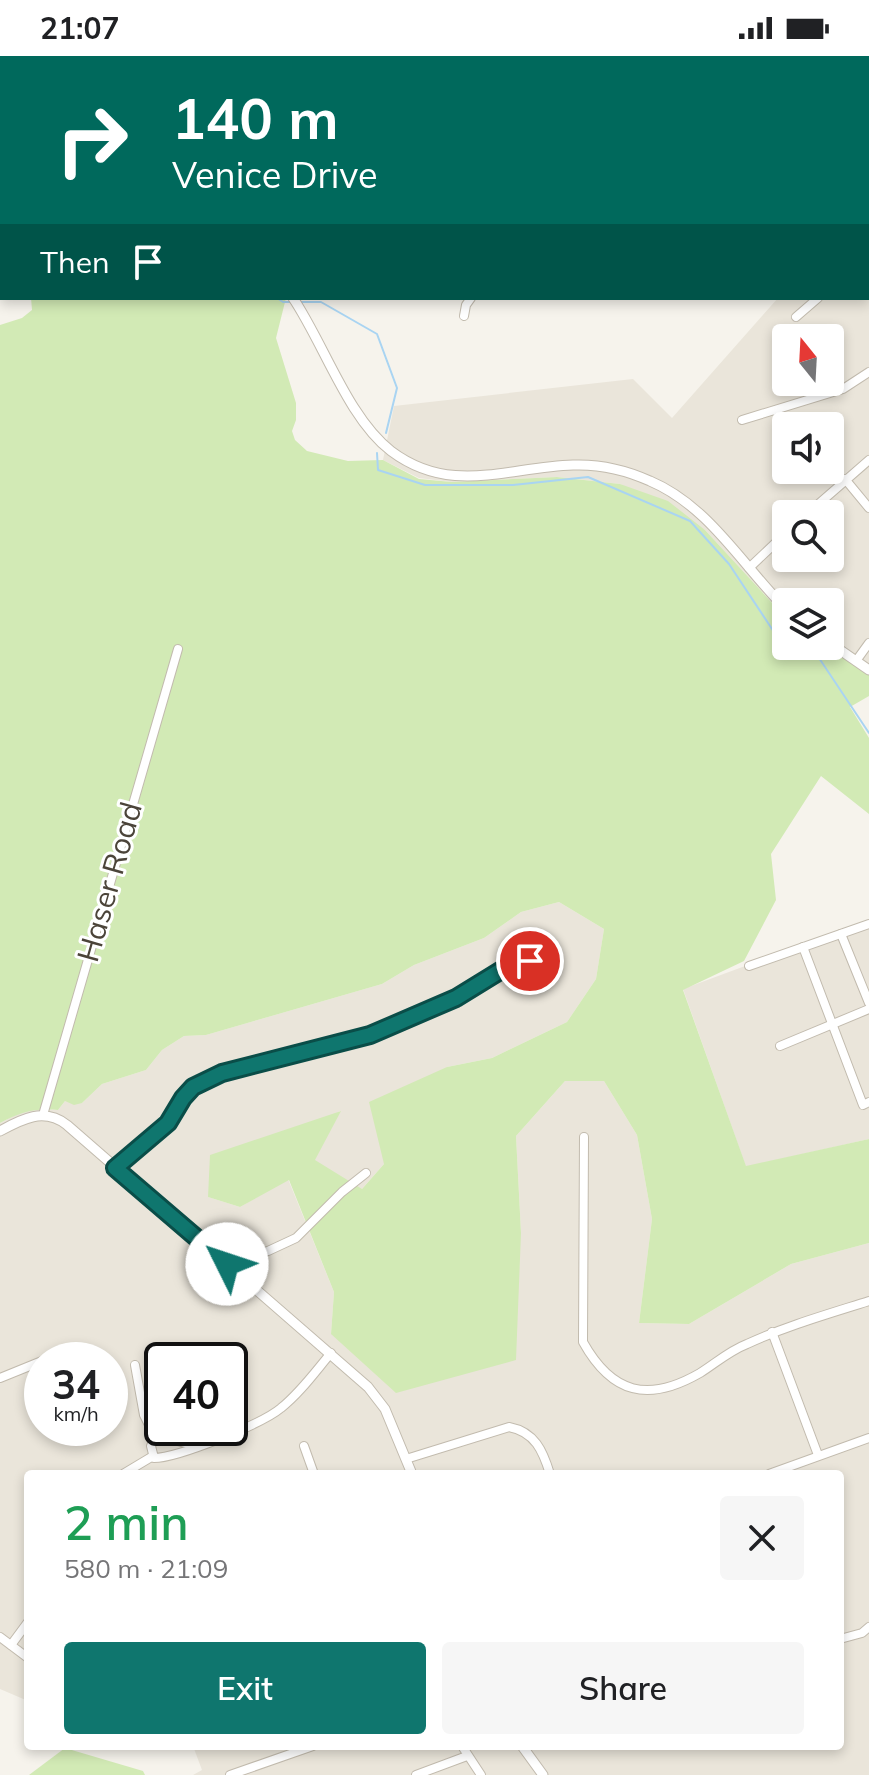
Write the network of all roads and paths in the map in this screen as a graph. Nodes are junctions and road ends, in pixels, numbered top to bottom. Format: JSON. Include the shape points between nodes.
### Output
{"nodes":[{"id":1,"x":470,"y":300,"type":"edge"},
{"id":2,"x":816,"y":300,"type":"edge"},
{"id":3,"x":296,"y":302,"type":"edge"},
{"id":4,"x":464,"y":316,"type":"dead end"},
{"id":5,"x":796,"y":317,"type":"dead end"},
{"id":6,"x":869,"y":372,"type":"edge"},
{"id":7,"x":742,"y":420,"type":"dead end"},
{"id":8,"x":869,"y":460,"type":"edge"},
{"id":9,"x":845,"y":479,"type":"junction"},
{"id":10,"x":822,"y":500,"type":"edge"},
{"id":11,"x":869,"y":508,"type":"edge"},
{"id":12,"x":772,"y":546,"type":"edge"},
{"id":13,"x":749,"y":568,"type":"junction"},
{"id":14,"x":772,"y":593,"type":"edge"},
{"id":15,"x":869,"y":643,"type":"edge"},
{"id":16,"x":178,"y":649,"type":"dead end"},
{"id":17,"x":844,"y":653,"type":"edge"},
{"id":18,"x":856,"y":661,"type":"junction"},
{"id":19,"x":869,"y":670,"type":"edge"},
{"id":20,"x":869,"y":924,"type":"edge"},
{"id":21,"x":841,"y":934,"type":"junction"},
{"id":22,"x":803,"y":947,"type":"junction"},
{"id":23,"x":546,"y":963,"type":"dead end"},
{"id":24,"x":749,"y":966,"type":"dead end"},
{"id":25,"x":869,"y":1006,"type":"edge"},
{"id":26,"x":833,"y":1024,"type":"junction"},
{"id":27,"x":780,"y":1046,"type":"dead end"},
{"id":28,"x":866,"y":1103,"type":"edge"},
{"id":29,"x":43,"y":1115,"type":"junction"},
{"id":30,"x":0,"y":1131,"type":"edge"},
{"id":31,"x":584,"y":1137,"type":"dead end"},
{"id":32,"x":115,"y":1168,"type":"junction"},
{"id":33,"x":366,"y":1173,"type":"dead end"},
{"id":34,"x":227,"y":1264,"type":"junction"},
{"id":35,"x":869,"y":1301,"type":"edge"},
{"id":36,"x":772,"y":1332,"type":"junction"},
{"id":37,"x":331,"y":1353,"type":"junction"},
{"id":38,"x":135,"y":1365,"type":"dead end"},
{"id":39,"x":24,"y":1368,"type":"edge"},
{"id":40,"x":0,"y":1378,"type":"edge"},
{"id":41,"x":144,"y":1415,"type":"edge"},
{"id":42,"x":248,"y":1422,"type":"edge"},
{"id":43,"x":869,"y":1438,"type":"edge"},
{"id":44,"x":151,"y":1446,"type":"edge"},
{"id":45,"x":196,"y":1446,"type":"edge"},
{"id":46,"x":304,"y":1446,"type":"dead end"},
{"id":47,"x":818,"y":1455,"type":"junction"},
{"id":48,"x":153,"y":1456,"type":"junction"},
{"id":49,"x":406,"y":1459,"type":"junction"},
{"id":50,"x":130,"y":1470,"type":"edge"},
{"id":51,"x":313,"y":1470,"type":"edge"},
{"id":52,"x":410,"y":1470,"type":"edge"},
{"id":53,"x":549,"y":1470,"type":"edge"},
{"id":54,"x":779,"y":1470,"type":"edge"},
{"id":55,"x":24,"y":1627,"type":"edge"},
{"id":56,"x":869,"y":1627,"type":"edge"},
{"id":57,"x":0,"y":1637,"type":"edge"},
{"id":58,"x":844,"y":1638,"type":"edge"},
{"id":59,"x":11,"y":1645,"type":"junction"},
{"id":60,"x":24,"y":1655,"type":"edge"},
{"id":61,"x":302,"y":1750,"type":"edge"},
{"id":62,"x":464,"y":1750,"type":"edge"},
{"id":63,"x":525,"y":1750,"type":"edge"},
{"id":64,"x":467,"y":1756,"type":"junction"},
{"id":65,"x":230,"y":1775,"type":"edge"},
{"id":66,"x":416,"y":1775,"type":"edge"},
{"id":67,"x":481,"y":1775,"type":"edge"},
{"id":68,"x":543,"y":1775,"type":"edge"}],
"edges":[{"from":1,"to":4,"type":"street"},
{"from":2,"to":5,"type":"street"},
{"from":3,"to":13,"type":"street","via":[[363,420],[400,457],[456,477],[573,465],[636,475],[699,512]]},
{"from":6,"to":7,"type":"street","via":[[843,389]]},
{"from":8,"to":9,"type":"street"},
{"from":9,"to":10,"type":"street"},
{"from":9,"to":11,"type":"street"},
{"from":12,"to":13,"type":"street"},
{"from":13,"to":14,"type":"street"},
{"from":15,"to":18,"type":"street"},
{"from":16,"to":29,"type":"street","name":"Haser Road"},
{"from":17,"to":18,"type":"street"},
{"from":18,"to":19,"type":"street"},
{"from":20,"to":21,"type":"street"},
{"from":21,"to":22,"type":"street"},
{"from":21,"to":25,"type":"street"},
{"from":22,"to":24,"type":"street"},
{"from":22,"to":26,"type":"street"},
{"from":23,"to":32,"type":"street","via":[[508,966],[456,998],[362,1038],[202,1081],[187,1092],[161,1130]]},
{"from":25,"to":26,"type":"street"},
{"from":26,"to":27,"type":"street"},
{"from":26,"to":28,"type":"street"},
{"from":29,"to":30,"type":"street"},
{"from":29,"to":32,"type":"street","via":[[60,1120]]},
{"from":31,"to":36,"type":"street","via":[[583,1342],[609,1377],[644,1392],[673,1386]]},
{"from":32,"to":34,"type":"street"},
{"from":33,"to":34,"type":"street","via":[[296,1238]]},
{"from":34,"to":37,"type":"street"},
{"from":35,"to":36,"type":"street"},
{"from":36,"to":47,"type":"street"},
{"from":37,"to":42,"type":"street","via":[[279,1410]]},
{"from":37,"to":49,"type":"street","via":[[379,1399]]},
{"from":38,"to":41,"type":"street"},
{"from":39,"to":40,"type":"street"},
{"from":43,"to":47,"type":"street"},
{"from":44,"to":48,"type":"street"},
{"from":45,"to":48,"type":"street","via":[[166,1458]]},
{"from":46,"to":51,"type":"street"},
{"from":47,"to":54,"type":"street"},
{"from":48,"to":50,"type":"street"},
{"from":49,"to":52,"type":"street"},
{"from":49,"to":53,"type":"street","via":[[509,1427],[524,1430],[542,1448]]},
{"from":55,"to":59,"type":"street"},
{"from":56,"to":58,"type":"street"},
{"from":57,"to":59,"type":"street"},
{"from":59,"to":60,"type":"street"},
{"from":61,"to":65,"type":"street"},
{"from":62,"to":64,"type":"street"},
{"from":63,"to":68,"type":"street"},
{"from":64,"to":66,"type":"street"},
{"from":64,"to":67,"type":"street"}]}
